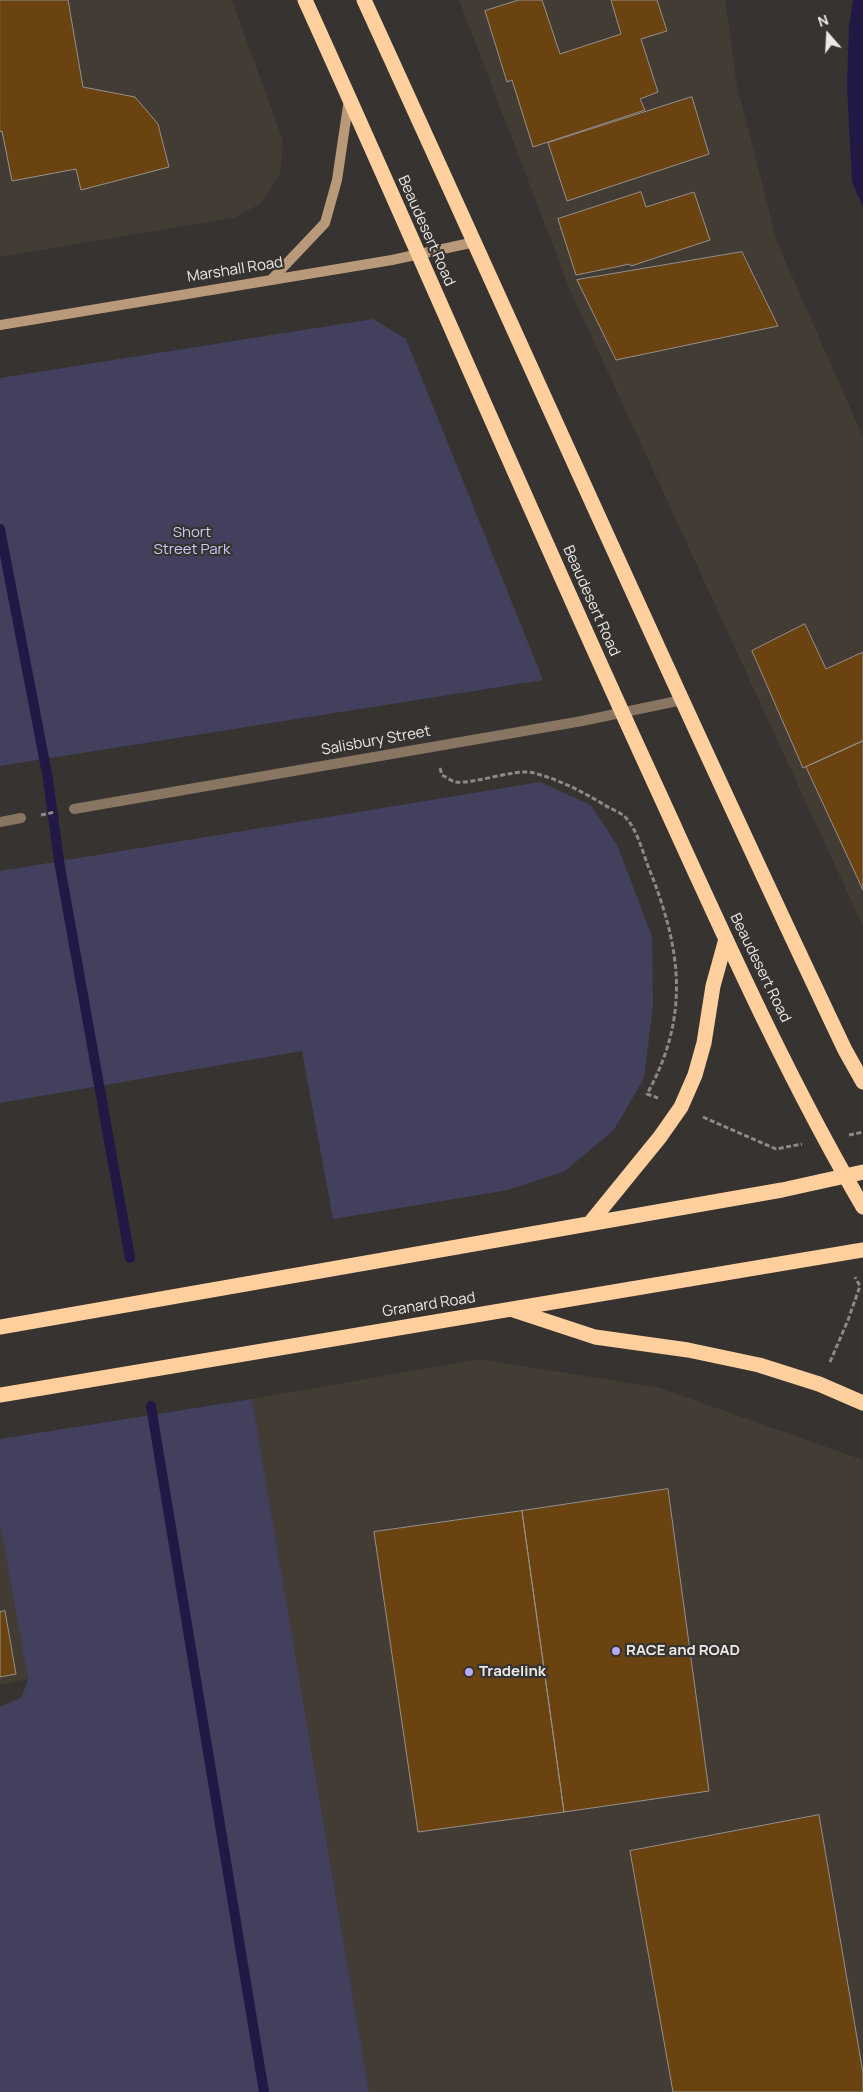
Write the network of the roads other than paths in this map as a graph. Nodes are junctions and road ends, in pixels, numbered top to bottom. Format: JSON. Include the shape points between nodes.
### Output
{"nodes":[{"id":1,"x":305,"y":0,"type":"edge"},
{"id":2,"x":364,"y":0,"type":"edge"},
{"id":3,"x":349,"y":97,"type":"junction"},
{"id":4,"x":475,"y":242,"type":"junction"},
{"id":5,"x":417,"y":255,"type":"junction"},
{"id":6,"x":271,"y":280,"type":"junction"},
{"id":7,"x":0,"y":325,"type":"edge"},
{"id":8,"x":682,"y":700,"type":"junction"},
{"id":9,"x":622,"y":712,"type":"junction"},
{"id":10,"x":74,"y":808,"type":"road end"},
{"id":11,"x":21,"y":818,"type":"road end"},
{"id":12,"x":0,"y":822,"type":"edge"},
{"id":13,"x":726,"y":939,"type":"junction"},
{"id":14,"x":844,"y":1050,"type":"junction"},
{"id":15,"x":863,"y":1056,"type":"edge"},
{"id":16,"x":863,"y":1082,"type":"edge"},
{"id":17,"x":863,"y":1172,"type":"edge"},
{"id":18,"x":845,"y":1177,"type":"junction"},
{"id":19,"x":863,"y":1207,"type":"edge"},
{"id":20,"x":590,"y":1223,"type":"junction"},
{"id":21,"x":863,"y":1250,"type":"edge"},
{"id":22,"x":511,"y":1309,"type":"junction"},
{"id":23,"x":0,"y":1327,"type":"edge"},
{"id":24,"x":0,"y":1395,"type":"edge"},
{"id":25,"x":863,"y":1403,"type":"edge"}],
"edges":[{"from":1,"to":3,"type":"highway","name":"Beaudesert Road"},
{"from":2,"to":4,"type":"highway"},
{"from":3,"to":5,"type":"highway","name":"Beaudesert Road"},
{"from":3,"to":6,"type":"street","via":[[337,180],[325,223]]},
{"from":4,"to":5,"type":"street","name":"Marshall Road"},
{"from":4,"to":8,"type":"highway"},
{"from":5,"to":6,"type":"street","name":"Marshall Road"},
{"from":5,"to":9,"type":"highway","name":"Beaudesert Road"},
{"from":6,"to":7,"type":"street","name":"Marshall Road"},
{"from":8,"to":9,"type":"street","name":"Salisbury Street"},
{"from":8,"to":14,"type":"highway"},
{"from":9,"to":10,"type":"street","name":"Salisbury Street"},
{"from":9,"to":13,"type":"highway","name":"Beaudesert Road"},
{"from":11,"to":12,"type":"street"},
{"from":13,"to":18,"type":"highway","name":"Beaudesert Road"},
{"from":13,"to":20,"type":"highway","via":[[713,986],[704,1043],[681,1107]]},
{"from":14,"to":15,"type":"highway"},
{"from":14,"to":16,"type":"highway"},
{"from":17,"to":18,"type":"highway"},
{"from":18,"to":19,"type":"highway","name":"Beaudesert Road"},
{"from":18,"to":20,"type":"highway"},
{"from":20,"to":23,"type":"highway"},
{"from":21,"to":22,"type":"highway","name":"Granard Road"},
{"from":22,"to":24,"type":"highway","name":"Granard Road"},
{"from":22,"to":25,"type":"highway","via":[[595,1337],[688,1350],[758,1365],[819,1384]]}]}
